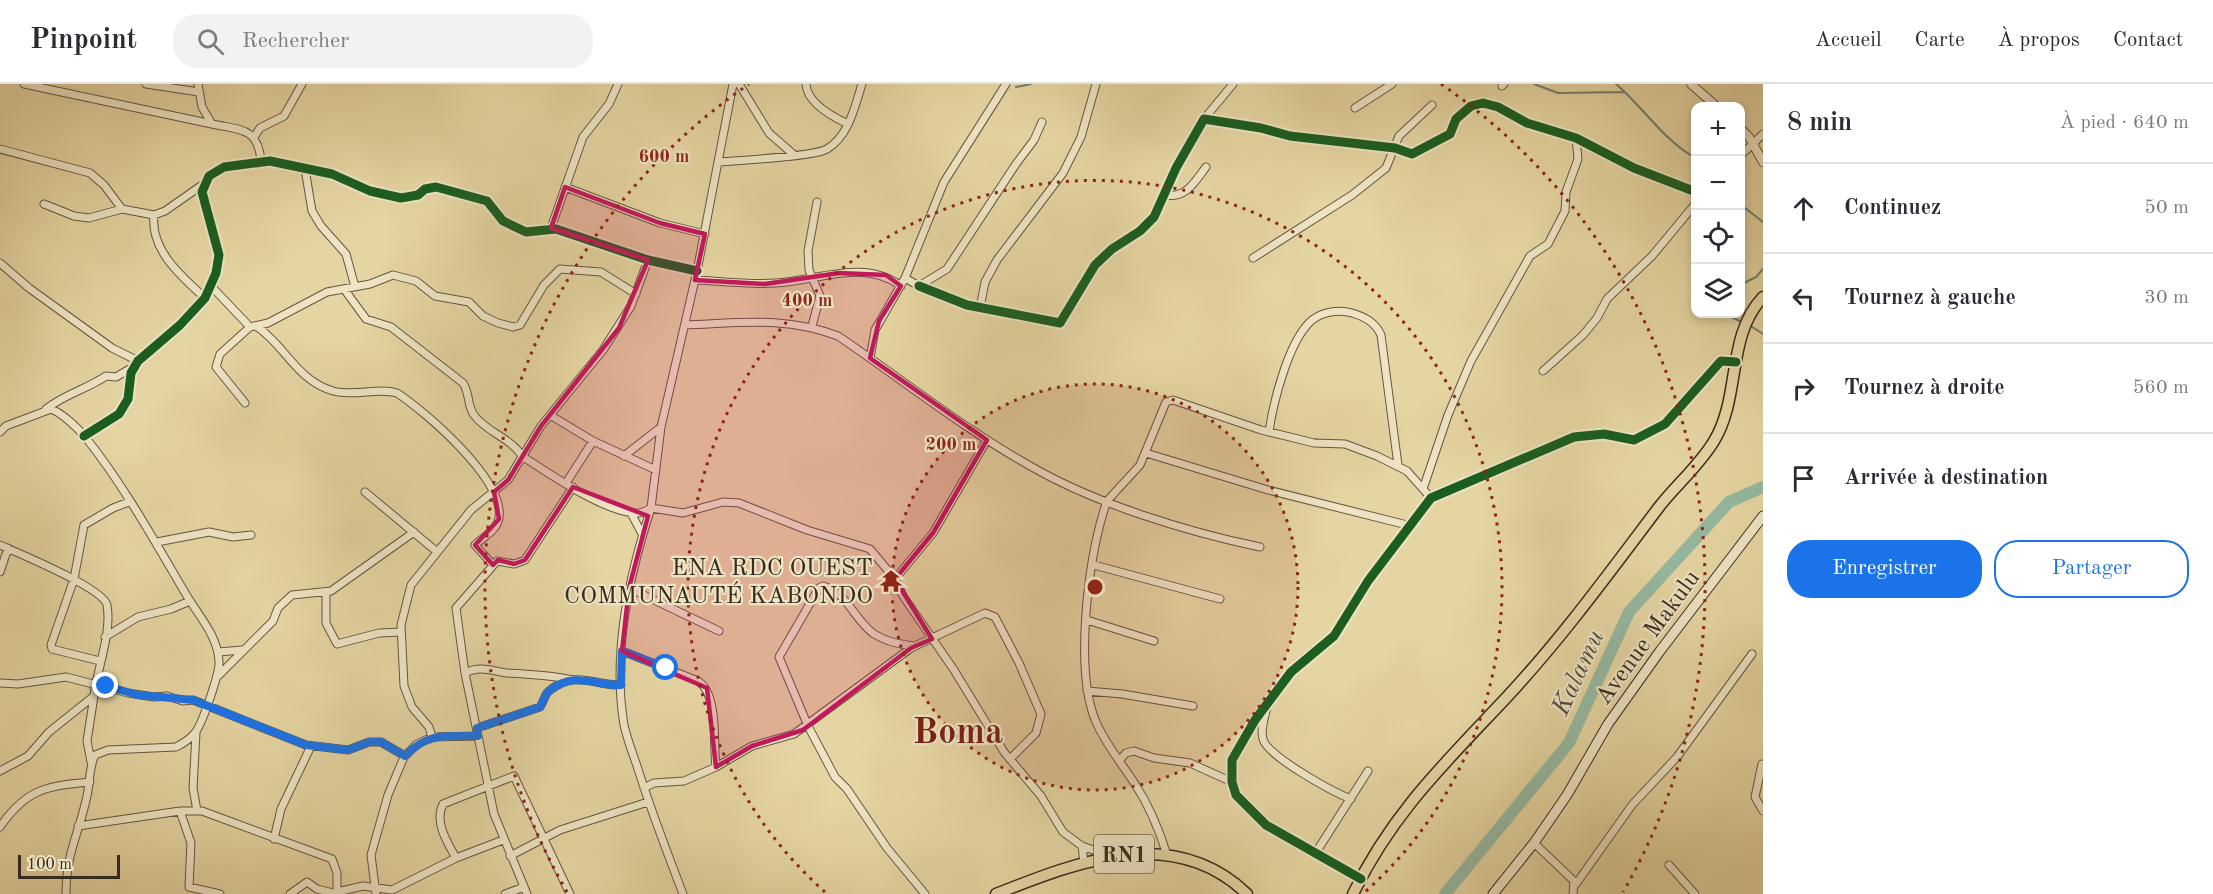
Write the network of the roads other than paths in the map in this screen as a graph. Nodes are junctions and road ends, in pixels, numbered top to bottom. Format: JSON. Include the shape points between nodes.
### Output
{"nodes":[{"id":1,"x":24,"y":84,"type":"edge"},
{"id":2,"x":146,"y":84,"type":"edge"},
{"id":3,"x":302,"y":84,"type":"edge"},
{"id":4,"x":618,"y":84,"type":"edge"},
{"id":5,"x":733,"y":84,"type":"edge"},
{"id":6,"x":739,"y":84,"type":"edge"},
{"id":7,"x":806,"y":84,"type":"edge"},
{"id":8,"x":862,"y":84,"type":"edge"},
{"id":9,"x":1006,"y":84,"type":"edge"},
{"id":10,"x":1096,"y":84,"type":"edge"},
{"id":11,"x":1233,"y":84,"type":"edge"},
{"id":12,"x":1392,"y":84,"type":"edge"},
{"id":13,"x":1691,"y":84,"type":"edge"},
{"id":14,"x":199,"y":88,"type":"edge"},
{"id":15,"x":1711,"y":102,"type":"edge"},
{"id":16,"x":1432,"y":105,"type":"dead end"},
{"id":17,"x":1355,"y":108,"type":"dead end"},
{"id":18,"x":1204,"y":119,"type":"junction"},
{"id":19,"x":1042,"y":122,"type":"dead end"},
{"id":20,"x":212,"y":124,"type":"junction"},
{"id":21,"x":848,"y":124,"type":"junction"},
{"id":22,"x":1745,"y":134,"type":"edge"},
{"id":23,"x":1763,"y":134,"type":"edge"},
{"id":24,"x":254,"y":137,"type":"junction"},
{"id":25,"x":1576,"y":138,"type":"junction"},
{"id":26,"x":1753,"y":144,"type":"junction"},
{"id":27,"x":1395,"y":148,"type":"junction"},
{"id":28,"x":0,"y":149,"type":"edge"},
{"id":29,"x":1745,"y":151,"type":"edge"},
{"id":30,"x":793,"y":154,"type":"junction"},
{"id":31,"x":261,"y":161,"type":"junction"},
{"id":32,"x":720,"y":162,"type":"junction"},
{"id":33,"x":1763,"y":162,"type":"edge"},
{"id":34,"x":1206,"y":167,"type":"dead end"},
{"id":35,"x":305,"y":169,"type":"junction"},
{"id":36,"x":205,"y":183,"type":"junction"},
{"id":37,"x":566,"y":187,"type":"junction"},
{"id":38,"x":1691,"y":190,"type":"edge"},
{"id":39,"x":1164,"y":195,"type":"junction"},
{"id":40,"x":817,"y":202,"type":"dead end"},
{"id":41,"x":44,"y":204,"type":"dead end"},
{"id":42,"x":1691,"y":207,"type":"edge"},
{"id":43,"x":122,"y":209,"type":"junction"},
{"id":44,"x":154,"y":215,"type":"junction"},
{"id":45,"x":552,"y":228,"type":"junction"},
{"id":46,"x":705,"y":234,"type":"junction"},
{"id":47,"x":1254,"y":258,"type":"dead end"},
{"id":48,"x":648,"y":260,"type":"junction"},
{"id":49,"x":0,"y":263,"type":"edge"},
{"id":50,"x":697,"y":271,"type":"junction"},
{"id":51,"x":812,"y":277,"type":"junction"},
{"id":52,"x":695,"y":280,"type":"junction"},
{"id":53,"x":903,"y":282,"type":"junction"},
{"id":54,"x":211,"y":286,"type":"junction"},
{"id":55,"x":919,"y":286,"type":"junction"},
{"id":56,"x":355,"y":287,"type":"junction"},
{"id":57,"x":344,"y":289,"type":"junction"},
{"id":58,"x":636,"y":294,"type":"junction"},
{"id":59,"x":1763,"y":297,"type":"edge"},
{"id":60,"x":205,"y":298,"type":"junction"},
{"id":61,"x":980,"y":308,"type":"junction"},
{"id":62,"x":685,"y":325,"type":"junction"},
{"id":63,"x":253,"y":327,"type":"junction"},
{"id":64,"x":812,"y":327,"type":"junction"},
{"id":65,"x":870,"y":357,"type":"junction"},
{"id":66,"x":1736,"y":362,"type":"junction"},
{"id":67,"x":135,"y":364,"type":"junction"},
{"id":68,"x":1543,"y":371,"type":"dead end"},
{"id":69,"x":245,"y":403,"type":"dead end"},
{"id":70,"x":46,"y":409,"type":"junction"},
{"id":71,"x":550,"y":415,"type":"junction"},
{"id":72,"x":661,"y":427,"type":"junction"},
{"id":73,"x":0,"y":432,"type":"edge"},
{"id":74,"x":1269,"y":432,"type":"junction"},
{"id":75,"x":84,"y":436,"type":"junction"},
{"id":76,"x":593,"y":441,"type":"junction"},
{"id":77,"x":987,"y":441,"type":"junction"},
{"id":78,"x":1146,"y":453,"type":"junction"},
{"id":79,"x":522,"y":456,"type":"junction"},
{"id":80,"x":624,"y":456,"type":"junction"},
{"id":81,"x":1398,"y":465,"type":"junction"},
{"id":82,"x":656,"y":470,"type":"junction"},
{"id":83,"x":569,"y":485,"type":"junction"},
{"id":84,"x":1423,"y":489,"type":"junction"},
{"id":85,"x":365,"y":492,"type":"dead end"},
{"id":86,"x":494,"y":492,"type":"junction"},
{"id":87,"x":1431,"y":498,"type":"junction"},
{"id":88,"x":1107,"y":501,"type":"junction"},
{"id":89,"x":129,"y":502,"type":"junction"},
{"id":90,"x":651,"y":508,"type":"junction"},
{"id":91,"x":631,"y":513,"type":"junction"},
{"id":92,"x":1763,"y":516,"type":"edge"},
{"id":93,"x":1411,"y":526,"type":"junction"},
{"id":94,"x":414,"y":532,"type":"junction"},
{"id":95,"x":251,"y":535,"type":"dead end"},
{"id":96,"x":642,"y":535,"type":"junction"},
{"id":97,"x":157,"y":542,"type":"junction"},
{"id":98,"x":0,"y":545,"type":"edge"},
{"id":99,"x":1260,"y":547,"type":"dead end"},
{"id":100,"x":8,"y":549,"type":"junction"},
{"id":101,"x":436,"y":551,"type":"junction"},
{"id":102,"x":493,"y":565,"type":"junction"},
{"id":103,"x":1094,"y":565,"type":"junction"},
{"id":104,"x":0,"y":572,"type":"edge"},
{"id":105,"x":74,"y":579,"type":"junction"},
{"id":106,"x":895,"y":579,"type":"junction"},
{"id":107,"x":629,"y":588,"type":"junction"},
{"id":108,"x":326,"y":593,"type":"junction"},
{"id":109,"x":1220,"y":599,"type":"dead end"},
{"id":110,"x":190,"y":601,"type":"junction"},
{"id":111,"x":1087,"y":620,"type":"junction"},
{"id":112,"x":719,"y":631,"type":"dead end"},
{"id":113,"x":401,"y":632,"type":"junction"},
{"id":114,"x":105,"y":637,"type":"junction"},
{"id":115,"x":932,"y":639,"type":"junction"},
{"id":116,"x":1154,"y":641,"type":"dead end"},
{"id":117,"x":914,"y":646,"type":"junction"},
{"id":118,"x":242,"y":650,"type":"junction"},
{"id":119,"x":622,"y":651,"type":"junction"},
{"id":120,"x":218,"y":652,"type":"junction"},
{"id":121,"x":1752,"y":654,"type":"dead end"},
{"id":122,"x":100,"y":662,"type":"junction"},
{"id":123,"x":465,"y":673,"type":"junction"},
{"id":124,"x":219,"y":675,"type":"junction"},
{"id":125,"x":573,"y":680,"type":"junction"},
{"id":126,"x":2,"y":681,"type":"edge"},
{"id":127,"x":96,"y":683,"type":"junction"},
{"id":128,"x":621,"y":685,"type":"junction"},
{"id":129,"x":1087,"y":691,"type":"junction"},
{"id":130,"x":94,"y":696,"type":"junction"},
{"id":131,"x":1267,"y":705,"type":"junction"},
{"id":132,"x":1193,"y":706,"type":"dead end"},
{"id":133,"x":206,"y":707,"type":"junction"},
{"id":134,"x":808,"y":726,"type":"junction"},
{"id":135,"x":478,"y":732,"type":"junction"},
{"id":136,"x":196,"y":733,"type":"junction"},
{"id":137,"x":432,"y":737,"type":"junction"},
{"id":138,"x":311,"y":746,"type":"junction"},
{"id":139,"x":405,"y":756,"type":"junction"},
{"id":140,"x":1010,"y":759,"type":"junction"},
{"id":141,"x":1119,"y":761,"type":"junction"},
{"id":142,"x":91,"y":763,"type":"junction"},
{"id":143,"x":1762,"y":764,"type":"edge"},
{"id":144,"x":716,"y":767,"type":"junction"},
{"id":145,"x":0,"y":771,"type":"edge"},
{"id":146,"x":1368,"y":771,"type":"dead end"},
{"id":147,"x":90,"y":782,"type":"junction"},
{"id":148,"x":1232,"y":782,"type":"junction"},
{"id":149,"x":490,"y":787,"type":"junction"},
{"id":150,"x":644,"y":788,"type":"junction"},
{"id":151,"x":1351,"y":800,"type":"junction"},
{"id":152,"x":648,"y":802,"type":"junction"},
{"id":153,"x":180,"y":811,"type":"junction"},
{"id":154,"x":197,"y":811,"type":"junction"},
{"id":155,"x":1763,"y":811,"type":"edge"},
{"id":156,"x":78,"y":826,"type":"junction"},
{"id":157,"x":0,"y":827,"type":"edge"},
{"id":158,"x":274,"y":839,"type":"junction"},
{"id":159,"x":543,"y":839,"type":"junction"},
{"id":160,"x":503,"y":840,"type":"junction"},
{"id":161,"x":1534,"y":843,"type":"junction"},
{"id":162,"x":1082,"y":846,"type":"junction"},
{"id":163,"x":1315,"y":854,"type":"junction"},
{"id":164,"x":1167,"y":855,"type":"junction"},
{"id":165,"x":510,"y":856,"type":"junction"},
{"id":166,"x":1110,"y":856,"type":"junction"},
{"id":167,"x":456,"y":858,"type":"junction"},
{"id":168,"x":1084,"y":863,"type":"junction"},
{"id":169,"x":1669,"y":865,"type":"dead end"},
{"id":170,"x":1361,"y":879,"type":"junction"},
{"id":171,"x":1576,"y":884,"type":"junction"},
{"id":172,"x":525,"y":890,"type":"edge"},
{"id":173,"x":1014,"y":890,"type":"edge"},
{"id":174,"x":377,"y":891,"type":"edge"},
{"id":175,"x":337,"y":893,"type":"edge"},
{"id":176,"x":1353,"y":893,"type":"edge"},
{"id":177,"x":66,"y":894,"type":"edge"},
{"id":178,"x":220,"y":894,"type":"edge"},
{"id":179,"x":290,"y":894,"type":"edge"},
{"id":180,"x":505,"y":894,"type":"edge"},
{"id":181,"x":570,"y":894,"type":"edge"},
{"id":182,"x":683,"y":894,"type":"edge"},
{"id":183,"x":925,"y":894,"type":"edge"},
{"id":184,"x":996,"y":894,"type":"edge"},
{"id":185,"x":1247,"y":894,"type":"edge"},
{"id":186,"x":1493,"y":894,"type":"edge"},
{"id":187,"x":1573,"y":894,"type":"edge"},
{"id":188,"x":1695,"y":894,"type":"edge"}],
"edges":[{"from":1,"to":20,"type":"street"},
{"from":2,"to":14,"type":"street"},
{"from":3,"to":24,"type":"street","via":[[284,116],[260,128]]},
{"from":4,"to":37,"type":"street","via":[[605,110],[583,137]]},
{"from":5,"to":32,"type":"street"},
{"from":6,"to":30,"type":"street","via":[[769,133]]},
{"from":7,"to":21,"type":"street","via":[[818,104]]},
{"from":8,"to":21,"type":"street"},
{"from":9,"to":53,"type":"street","via":[[944,182]]},
{"from":10,"to":61,"type":"street","via":[[1082,137],[1063,173],[997,260],[985,282]]},
{"from":11,"to":18,"type":"street"},
{"from":12,"to":17,"type":"street"},
{"from":13,"to":15,"type":"street"},
{"from":14,"to":20,"type":"street"},
{"from":16,"to":27,"type":"street","via":[[1399,136]]},
{"from":18,"to":27,"type":"street","via":[[1290,136]]},
{"from":18,"to":39,"type":"street"},
{"from":19,"to":55,"type":"street","via":[[1034,140],[947,269]]},
{"from":20,"to":24,"type":"street","via":[[242,130]]},
{"from":21,"to":30,"type":"street","via":[[827,149]]},
{"from":22,"to":26,"type":"street"},
{"from":23,"to":26,"type":"street"},
{"from":24,"to":31,"type":"street"},
{"from":25,"to":27,"type":"street","via":[[1480,103],[1456,119],[1450,134],[1412,153]]},
{"from":25,"to":38,"type":"street","via":[[1634,168]]},
{"from":25,"to":84,"type":"street","via":[[1578,159],[1566,192],[1565,211],[1548,244],[1530,256],[1471,361]]},
{"from":26,"to":29,"type":"street"},
{"from":26,"to":33,"type":"street"},
{"from":27,"to":47,"type":"street","via":[[1386,168],[1352,195]]},
{"from":28,"to":43,"type":"street","via":[[90,173]]},
{"from":30,"to":32,"type":"street"},
{"from":31,"to":35,"type":"street"},
{"from":31,"to":36,"type":"street","via":[[224,167]]},
{"from":32,"to":46,"type":"street"},
{"from":34,"to":39,"type":"street","via":[[1188,191],[1179,196]]},
{"from":35,"to":45,"type":"street","via":[[332,174],[393,197],[411,197],[430,187],[456,192],[488,201],[504,221],[520,230]]},
{"from":35,"to":56,"type":"street","via":[[312,211],[346,254]]},
{"from":36,"to":44,"type":"street"},
{"from":36,"to":54,"type":"street","via":[[202,199],[219,255]]},
{"from":37,"to":45,"type":"street"},
{"from":37,"to":46,"type":"street","via":[[660,223]]},
{"from":39,"to":61,"type":"street","via":[[1152,220],[1095,266],[1063,321],[1055,323]]},
{"from":40,"to":51,"type":"street","via":[[808,251]]},
{"from":41,"to":43,"type":"street","via":[[89,218]]},
{"from":42,"to":68,"type":"street","via":[[1652,256],[1607,298],[1583,335]]},
{"from":43,"to":44,"type":"street"},
{"from":44,"to":60,"type":"street","via":[[153,233],[160,247],[177,272]]},
{"from":45,"to":48,"type":"street"},
{"from":46,"to":50,"type":"street"},
{"from":48,"to":50,"type":"street"},
{"from":48,"to":58,"type":"street"},
{"from":49,"to":67,"type":"street"},
{"from":50,"to":52,"type":"street"},
{"from":51,"to":52,"type":"street","via":[[765,284]]},
{"from":51,"to":53,"type":"street","via":[[879,273]]},
{"from":51,"to":64,"type":"street","via":[[820,296]]},
{"from":52,"to":62,"type":"street"},
{"from":53,"to":55,"type":"street"},
{"from":53,"to":65,"type":"street","via":[[879,321]]},
{"from":54,"to":60,"type":"street"},
{"from":54,"to":63,"type":"street"},
{"from":55,"to":61,"type":"street"},
{"from":56,"to":57,"type":"street"},
{"from":56,"to":58,"type":"street","via":[[389,276],[412,279],[435,296],[469,302],[485,317],[513,327],[520,325],[544,285],[560,269],[601,272]]},
{"from":57,"to":63,"type":"street","via":[[317,295],[268,323]]},
{"from":57,"to":79,"type":"street","via":[[366,319],[391,327],[463,383],[474,415]]},
{"from":58,"to":71,"type":"street","via":[[603,351]]},
{"from":59,"to":66,"type":"highway","via":[[1743,329]]},
{"from":60,"to":67,"type":"street"},
{"from":62,"to":64,"type":"street","via":[[785,322]]},
{"from":62,"to":72,"type":"street"},
{"from":63,"to":69,"type":"street","via":[[220,354],[216,367]]},
{"from":63,"to":86,"type":"street","via":[[271,336],[289,362],[316,384],[335,392],[390,391],[400,395],[451,439]]},
{"from":64,"to":65,"type":"street","via":[[838,336]]},
{"from":65,"to":77,"type":"street"},
{"from":66,"to":87,"type":"street","via":[[1721,362],[1665,424],[1634,440],[1604,434],[1574,437]]},
{"from":66,"to":170,"type":"highway","via":[[1724,420],[1713,443],[1565,632],[1417,792]]},
{"from":67,"to":70,"type":"street","via":[[116,377],[106,376],[68,393]]},
{"from":67,"to":75,"type":"street","via":[[125,407],[114,419]]},
{"from":70,"to":73,"type":"street"},
{"from":70,"to":75,"type":"street","via":[[55,410]]},
{"from":71,"to":76,"type":"street"},
{"from":71,"to":79,"type":"street"},
{"from":72,"to":80,"type":"street"},
{"from":72,"to":82,"type":"street"},
{"from":74,"to":78,"type":"street","via":[[1169,400]]},
{"from":74,"to":81,"type":"street","via":[[1314,443],[1345,444]]},
{"from":74,"to":81,"type":"street","via":[[1274,398],[1308,323],[1327,313],[1350,313],[1371,321],[1381,335]]},
{"from":75,"to":89,"type":"street","via":[[117,479]]},
{"from":76,"to":80,"type":"street"},
{"from":76,"to":83,"type":"street"},
{"from":77,"to":88,"type":"street","via":[[1058,481]]},
{"from":77,"to":106,"type":"street","via":[[930,539]]},
{"from":78,"to":88,"type":"street"},
{"from":78,"to":93,"type":"street","via":[[1268,490]]},
{"from":79,"to":83,"type":"street"},
{"from":79,"to":86,"type":"street","via":[[508,480]]},
{"from":80,"to":82,"type":"street"},
{"from":81,"to":84,"type":"street"},
{"from":82,"to":90,"type":"street"},
{"from":83,"to":91,"type":"street"},
{"from":83,"to":102,"type":"street","via":[[525,560],[514,564],[498,561]]},
{"from":84,"to":87,"type":"street"},
{"from":85,"to":94,"type":"street"},
{"from":86,"to":101,"type":"street","via":[[471,510]]},
{"from":86,"to":102,"type":"street","via":[[499,520],[491,533],[475,545]]},
{"from":87,"to":93,"type":"street"},
{"from":88,"to":99,"type":"street","via":[[1199,532]]},
{"from":88,"to":103,"type":"street"},
{"from":89,"to":97,"type":"street"},
{"from":89,"to":105,"type":"street","via":[[84,525]]},
{"from":90,"to":91,"type":"street"},
{"from":90,"to":96,"type":"street"},
{"from":90,"to":106,"type":"street","via":[[683,513],[723,502],[739,503],[870,549]]},
{"from":91,"to":96,"type":"street"},
{"from":92,"to":161,"type":"main road","name":"Avenue Makulu","via":[[1608,724]]},
{"from":93,"to":131,"type":"street","via":[[1368,581],[1334,636],[1299,664]]},
{"from":94,"to":101,"type":"street"},
{"from":94,"to":108,"type":"street"},
{"from":95,"to":97,"type":"street","via":[[233,537],[208,532]]},
{"from":96,"to":107,"type":"street"},
{"from":97,"to":110,"type":"street"},
{"from":98,"to":100,"type":"street"},
{"from":100,"to":104,"type":"street"},
{"from":100,"to":105,"type":"street"},
{"from":101,"to":113,"type":"street","via":[[411,585]]},
{"from":102,"to":123,"type":"street","via":[[456,608]]},
{"from":103,"to":109,"type":"street"},
{"from":103,"to":111,"type":"street"},
{"from":105,"to":114,"type":"street","via":[[106,602]]},
{"from":105,"to":122,"type":"street","via":[[51,648]]},
{"from":106,"to":115,"type":"street"},
{"from":107,"to":112,"type":"street"},
{"from":107,"to":119,"type":"street"},
{"from":108,"to":113,"type":"street","via":[[326,623],[338,645],[379,633]]},
{"from":108,"to":118,"type":"street","via":[[292,595],[278,608],[273,621]]},
{"from":110,"to":114,"type":"street","via":[[138,617]]},
{"from":110,"to":120,"type":"street"},
{"from":111,"to":116,"type":"street"},
{"from":111,"to":129,"type":"street"},
{"from":113,"to":137,"type":"street","via":[[406,694]]},
{"from":114,"to":122,"type":"street"},
{"from":115,"to":117,"type":"street"},
{"from":115,"to":140,"type":"street"},
{"from":115,"to":140,"type":"street","via":[[985,613],[995,617],[1041,714],[1036,734]]},
{"from":117,"to":134,"type":"street"},
{"from":117,"to":134,"type":"street","via":[[895,644],[875,635],[837,593],[821,587],[779,657]]},
{"from":118,"to":120,"type":"street"},
{"from":118,"to":124,"type":"street"},
{"from":119,"to":128,"type":"street"},
{"from":119,"to":144,"type":"street","via":[[707,688]]},
{"from":120,"to":124,"type":"street"},
{"from":121,"to":171,"type":"street","via":[[1677,757],[1632,805]]},
{"from":122,"to":127,"type":"street"},
{"from":123,"to":125,"type":"street","via":[[485,669]]},
{"from":123,"to":135,"type":"street"},
{"from":124,"to":133,"type":"street"},
{"from":125,"to":128,"type":"street"},
{"from":125,"to":135,"type":"street","via":[[549,691],[540,707]]},
{"from":126,"to":127,"type":"street","via":[[62,677]]},
{"from":127,"to":130,"type":"street"},
{"from":127,"to":133,"type":"street","via":[[128,693],[193,700]]},
{"from":128,"to":150,"type":"street","via":[[624,727]]},
{"from":129,"to":132,"type":"street"},
{"from":129,"to":141,"type":"street","via":[[1097,723]]},
{"from":130,"to":142,"type":"street","via":[[87,741]]},
{"from":130,"to":145,"type":"street","via":[[49,732],[28,756]]},
{"from":131,"to":148,"type":"street","via":[[1237,749],[1232,760]]},
{"from":131,"to":151,"type":"street","via":[[1262,733],[1266,747]]},
{"from":133,"to":136,"type":"street"},
{"from":133,"to":138,"type":"street"},
{"from":134,"to":144,"type":"street","via":[[752,746]]},
{"from":134,"to":183,"type":"street","via":[[835,777]]},
{"from":135,"to":137,"type":"street"},
{"from":135,"to":149,"type":"street"},
{"from":136,"to":142,"type":"street","via":[[176,747],[101,751]]},
{"from":136,"to":154,"type":"street","via":[[193,788]]},
{"from":137,"to":139,"type":"street"},
{"from":138,"to":139,"type":"street","via":[[348,750],[381,742]]},
{"from":138,"to":158,"type":"street","via":[[281,809]]},
{"from":139,"to":174,"type":"street","via":[[388,795],[370,855]]},
{"from":140,"to":162,"type":"street","via":[[1041,796],[1063,832]]},
{"from":141,"to":148,"type":"street","via":[[1134,751],[1190,763]]},
{"from":141,"to":164,"type":"street","via":[[1154,816]]},
{"from":142,"to":147,"type":"street"},
{"from":143,"to":155,"type":"street","via":[[1755,797]]},
{"from":144,"to":150,"type":"street","via":[[684,781],[654,783]]},
{"from":146,"to":151,"type":"street"},
{"from":147,"to":156,"type":"street"},
{"from":147,"to":157,"type":"street","via":[[47,787],[16,805]]},
{"from":148,"to":163,"type":"street","via":[[1236,795],[1254,815]]},
{"from":149,"to":159,"type":"street","via":[[516,777]]},
{"from":149,"to":160,"type":"street"},
{"from":149,"to":167,"type":"street","via":[[441,806],[442,832]]},
{"from":150,"to":152,"type":"street"},
{"from":151,"to":163,"type":"street"},
{"from":152,"to":159,"type":"street"},
{"from":152,"to":182,"type":"street"},
{"from":153,"to":154,"type":"street"},
{"from":153,"to":156,"type":"street"},
{"from":153,"to":178,"type":"street","via":[[190,843],[189,887]]},
{"from":154,"to":158,"type":"street","via":[[214,813]]},
{"from":156,"to":177,"type":"street","via":[[69,853]]},
{"from":158,"to":175,"type":"street","via":[[332,859]]},
{"from":159,"to":165,"type":"street"},
{"from":159,"to":181,"type":"street"},
{"from":160,"to":165,"type":"street"},
{"from":160,"to":167,"type":"street"},
{"from":161,"to":171,"type":"street"},
{"from":161,"to":186,"type":"main road","name":"Avenue Makulu"},
{"from":162,"to":166,"type":"street"},
{"from":162,"to":168,"type":"street"},
{"from":163,"to":170,"type":"street"},
{"from":164,"to":166,"type":"highway","number":"RN1"},
{"from":164,"to":185,"type":"highway","number":"RN1","via":[[1225,876]]},
{"from":165,"to":172,"type":"street"},
{"from":166,"to":168,"type":"highway","number":"RN1"},
{"from":167,"to":174,"type":"street","via":[[397,888]]},
{"from":168,"to":173,"type":"highway","number":"RN1"},
{"from":169,"to":188,"type":"street"},
{"from":170,"to":176,"type":"highway"},
{"from":171,"to":187,"type":"street"},
{"from":172,"to":180,"type":"street"},
{"from":173,"to":184,"type":"highway","number":"RN1"},
{"from":174,"to":175,"type":"street","via":[[356,886]]},
{"from":175,"to":179,"type":"street","via":[[307,882]]}]}
